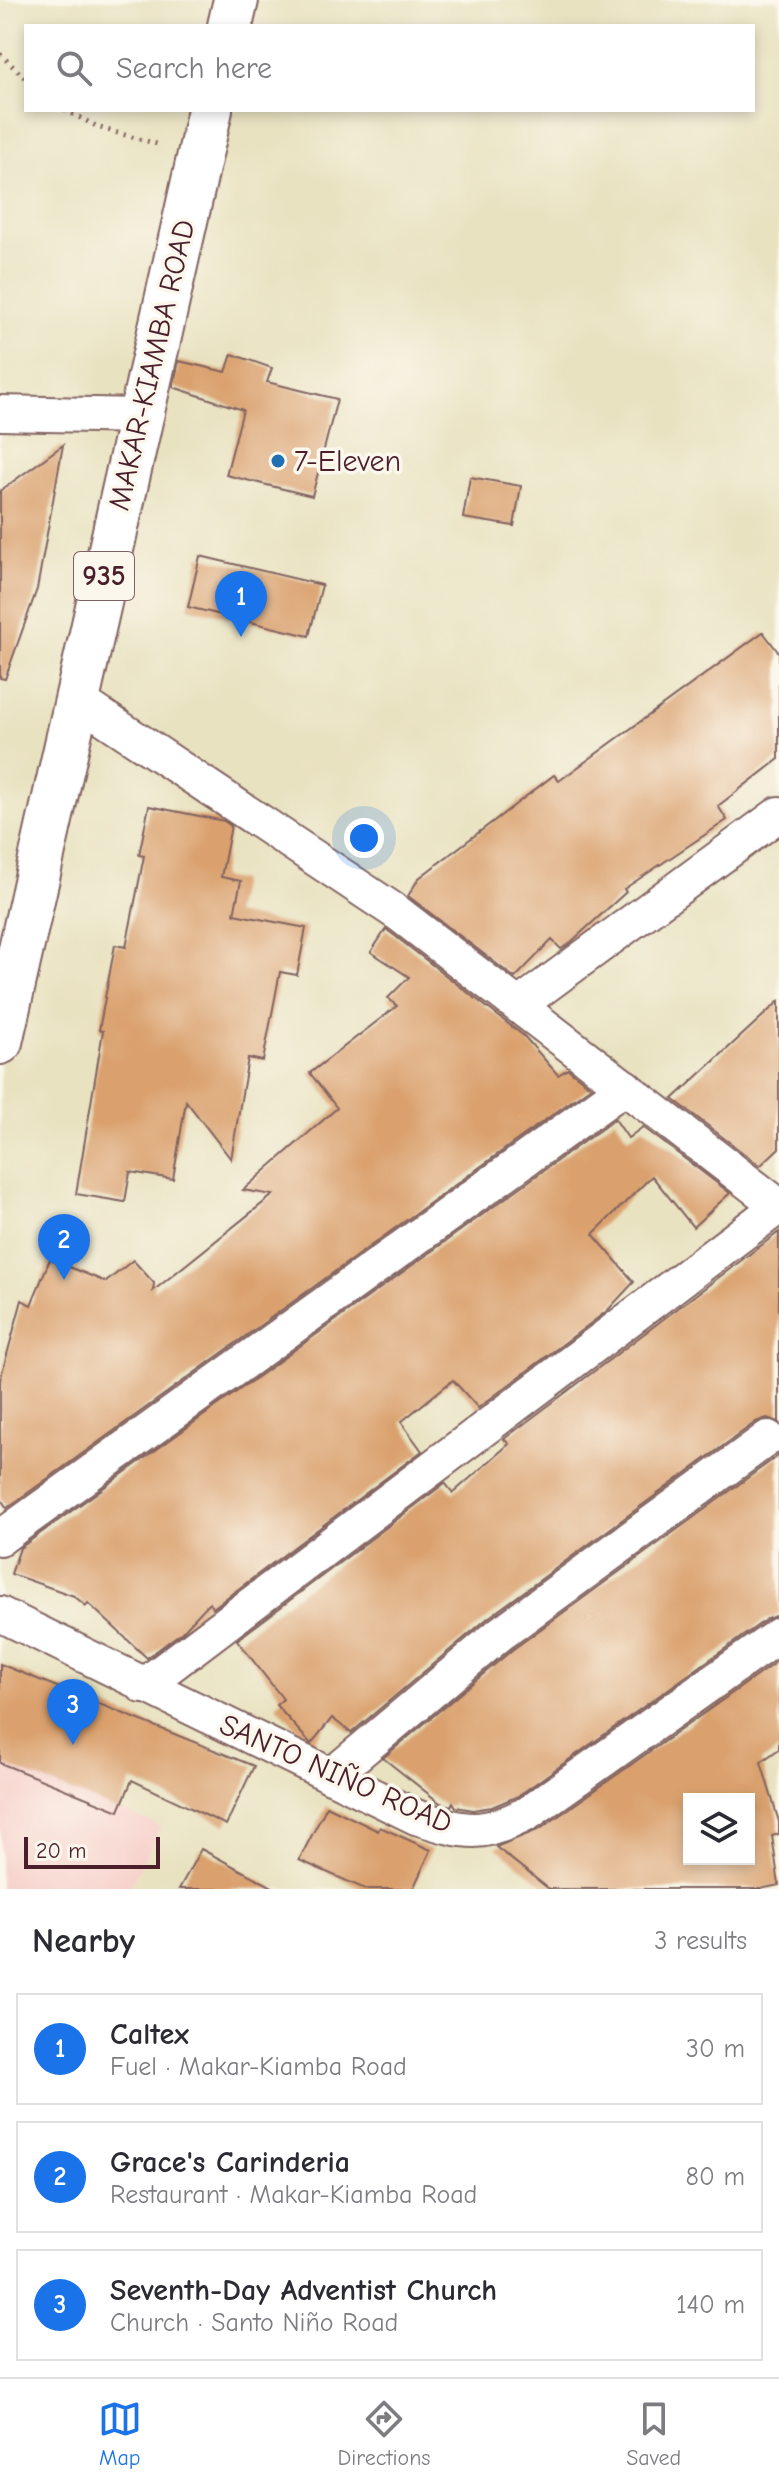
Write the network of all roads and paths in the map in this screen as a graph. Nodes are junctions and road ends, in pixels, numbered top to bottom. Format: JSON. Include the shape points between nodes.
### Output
{"nodes":[{"id":1,"x":236,"y":0,"type":"edge"},
{"id":2,"x":230,"y":24,"type":"edge"},
{"id":3,"x":0,"y":54,"type":"edge"},
{"id":4,"x":24,"y":77,"type":"edge"},
{"id":5,"x":69,"y":112,"type":"edge"},
{"id":6,"x":206,"y":127,"type":"edge"},
{"id":7,"x":0,"y":413,"type":"edge"},
{"id":8,"x":140,"y":416,"type":"junction"},
{"id":9,"x":76,"y":699,"type":"junction"},
{"id":10,"x":779,"y":814,"type":"edge"},
{"id":11,"x":519,"y":1005,"type":"junction"},
{"id":12,"x":0,"y":1042,"type":"edge"},
{"id":13,"x":625,"y":1087,"type":"junction"},
{"id":14,"x":779,"y":1206,"type":"edge"},
{"id":15,"x":768,"y":1438,"type":"dead end"},
{"id":16,"x":0,"y":1538,"type":"edge"},
{"id":17,"x":0,"y":1614,"type":"edge"},
{"id":18,"x":779,"y":1635,"type":"edge"},
{"id":19,"x":143,"y":1686,"type":"junction"},
{"id":20,"x":331,"y":1776,"type":"junction"}],
"edges":[{"from":1,"to":2,"type":"main road"},
{"from":3,"to":4,"type":"path"},
{"from":5,"to":6,"type":"path","via":[[100,128],[154,144]]},
{"from":6,"to":8,"type":"main road","name":"MAKAR-KIAMBA ROAD","number":"935"},
{"from":7,"to":8,"type":"street"},
{"from":8,"to":9,"type":"main road","name":"MAKAR-KIAMBA ROAD","number":"935"},
{"from":9,"to":11,"type":"street","via":[[399,914]]},
{"from":9,"to":12,"type":"main road","name":"MAKAR-KIAMBA ROAD","number":"935"},
{"from":10,"to":11,"type":"street"},
{"from":11,"to":13,"type":"street"},
{"from":13,"to":14,"type":"street"},
{"from":13,"to":16,"type":"street"},
{"from":14,"to":19,"type":"street"},
{"from":15,"to":20,"type":"street","via":[[500,1634]]},
{"from":17,"to":19,"type":"street","name":"SANTO NIÑO ROAD"},
{"from":18,"to":20,"type":"street","name":"SANTO NIÑO ROAD","via":[[502,1827],[465,1832],[416,1817]]},
{"from":19,"to":20,"type":"street","name":"SANTO NIÑO ROAD"}]}
